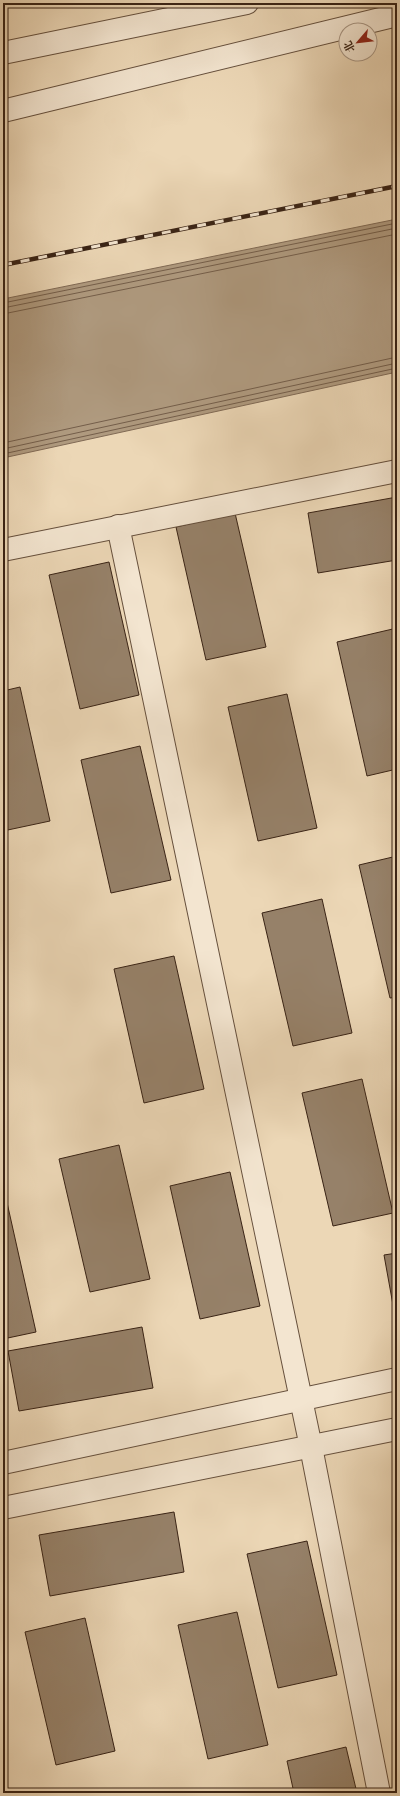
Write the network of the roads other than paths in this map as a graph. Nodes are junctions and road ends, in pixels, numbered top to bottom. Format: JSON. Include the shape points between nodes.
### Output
{"nodes":[{"id":1,"x":247,"y":3,"type":"edge"},
{"id":2,"x":397,"y":15,"type":"edge"},
{"id":3,"x":3,"y":53,"type":"edge"},
{"id":4,"x":3,"y":110,"type":"edge"},
{"id":5,"x":397,"y":471,"type":"edge"},
{"id":6,"x":118,"y":526,"type":"junction"},
{"id":7,"x":3,"y":550,"type":"edge"},
{"id":8,"x":397,"y":1379,"type":"edge"},
{"id":9,"x":302,"y":1400,"type":"junction"},
{"id":10,"x":397,"y":1429,"type":"edge"},
{"id":11,"x":311,"y":1447,"type":"junction"},
{"id":12,"x":3,"y":1464,"type":"edge"},
{"id":13,"x":3,"y":1508,"type":"edge"},
{"id":14,"x":379,"y":1793,"type":"edge"}],
"edges":[{"from":1,"to":3,"type":"street"},
{"from":2,"to":4,"type":"street"},
{"from":5,"to":6,"type":"street"},
{"from":6,"to":7,"type":"street"},
{"from":6,"to":9,"type":"street"},
{"from":8,"to":9,"type":"street"},
{"from":9,"to":11,"type":"street"},
{"from":9,"to":12,"type":"street"},
{"from":10,"to":11,"type":"street"},
{"from":11,"to":13,"type":"street"},
{"from":11,"to":14,"type":"street"}]}
